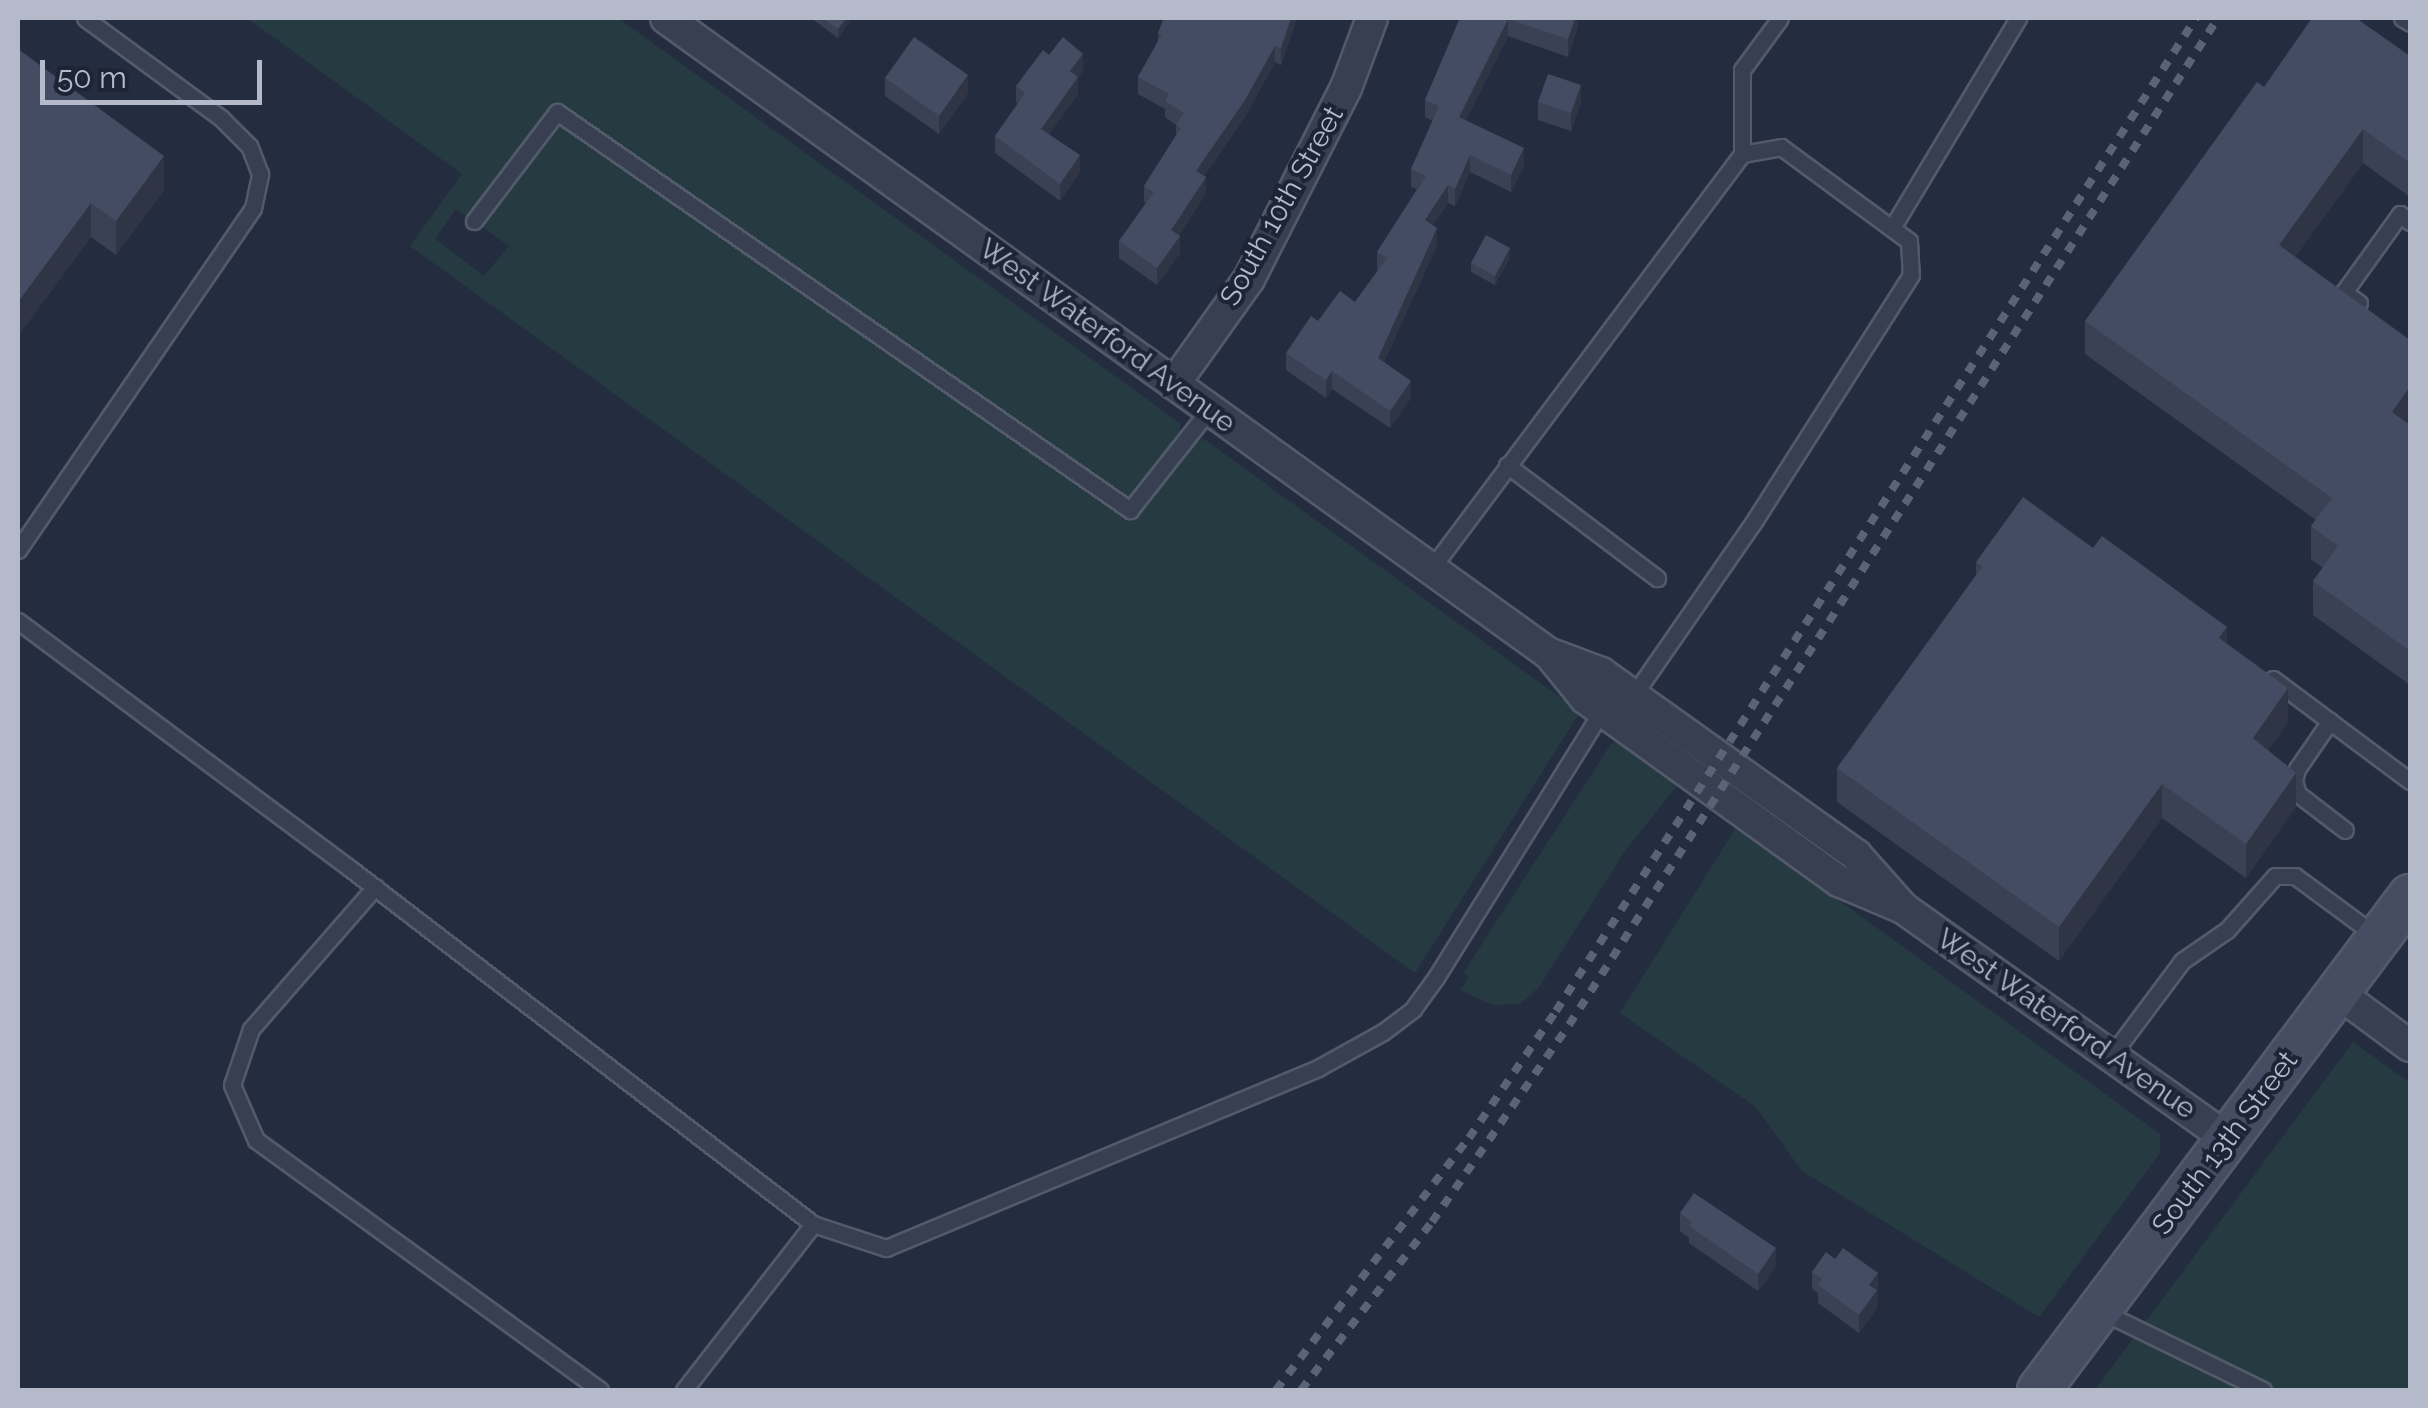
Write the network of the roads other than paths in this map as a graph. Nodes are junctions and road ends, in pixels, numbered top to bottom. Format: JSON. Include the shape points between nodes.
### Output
{"nodes":[{"id":1,"x":85,"y":18,"type":"edge"},
{"id":2,"x":666,"y":18,"type":"edge"},
{"id":3,"x":1372,"y":18,"type":"edge"},
{"id":4,"x":1780,"y":18,"type":"edge"},
{"id":5,"x":2018,"y":18,"type":"edge"},
{"id":6,"x":2402,"y":18,"type":"edge"},
{"id":7,"x":2410,"y":23,"type":"edge"},
{"id":8,"x":1742,"y":154,"type":"junction"},
{"id":9,"x":474,"y":222,"type":"dead end"},
{"id":10,"x":2410,"y":222,"type":"edge"},
{"id":11,"x":1892,"y":228,"type":"junction"},
{"id":12,"x":2370,"y":312,"type":"edge"},
{"id":13,"x":1174,"y":384,"type":"junction"},
{"id":14,"x":1208,"y":410,"type":"junction"},
{"id":15,"x":1507,"y":465,"type":"junction"},
{"id":16,"x":18,"y":550,"type":"edge"},
{"id":17,"x":1432,"y":569,"type":"junction"},
{"id":18,"x":1658,"y":578,"type":"dead end"},
{"id":19,"x":18,"y":621,"type":"edge"},
{"id":20,"x":2256,"y":666,"type":"edge"},
{"id":21,"x":1618,"y":698,"type":"junction"},
{"id":22,"x":2330,"y":721,"type":"junction"},
{"id":23,"x":2410,"y":781,"type":"edge"},
{"id":24,"x":2345,"y":830,"type":"dead end"},
{"id":25,"x":374,"y":887,"type":"junction"},
{"id":26,"x":2410,"y":896,"type":"edge"},
{"id":27,"x":2378,"y":938,"type":"junction"},
{"id":28,"x":2337,"y":992,"type":"junction"},
{"id":29,"x":2410,"y":1046,"type":"edge"},
{"id":30,"x":2110,"y":1056,"type":"junction"},
{"id":31,"x":2228,"y":1140,"type":"junction"},
{"id":32,"x":812,"y":1224,"type":"junction"},
{"id":33,"x":2100,"y":1310,"type":"junction"},
{"id":34,"x":600,"y":1390,"type":"edge"},
{"id":35,"x":684,"y":1390,"type":"edge"},
{"id":36,"x":2039,"y":1390,"type":"edge"},
{"id":37,"x":2263,"y":1390,"type":"edge"}],
"edges":[{"from":1,"to":16,"type":"lane","via":[[220,118],[249,146],[260,174],[253,208]]},
{"from":2,"to":13,"type":"street","name":"West Waterford Avenue"},
{"from":3,"to":13,"type":"street","name":"South 10th Street","via":[[1346,88],[1274,234]]},
{"from":4,"to":8,"type":"lane","via":[[1742,70]]},
{"from":5,"to":11,"type":"lane"},
{"from":6,"to":7,"type":"lane"},
{"from":8,"to":11,"type":"lane","via":[[1781,147]]},
{"from":8,"to":15,"type":"lane"},
{"from":9,"to":14,"type":"lane","via":[[557,112],[1130,510]]},
{"from":10,"to":12,"type":"lane","via":[[2400,214],[2344,292]]},
{"from":11,"to":21,"type":"lane","via":[[1910,240],[1911,275],[1755,520]]},
{"from":13,"to":14,"type":"street","name":"West Waterford Avenue"},
{"from":14,"to":17,"type":"street","name":"West Waterford Avenue"},
{"from":15,"to":17,"type":"lane"},
{"from":15,"to":18,"type":"lane"},
{"from":17,"to":21,"type":"street","name":"West Waterford Avenue","via":[[1548,653],[1585,698]]},
{"from":19,"to":25,"type":"lane"},
{"from":20,"to":22,"type":"lane"},
{"from":21,"to":30,"type":"street","name":"West Waterford Avenue","via":[[1839,881],[1902,908]]},
{"from":21,"to":32,"type":"lane","via":[[1435,979],[1413,1009],[1383,1032],[1318,1068],[886,1248]]},
{"from":22,"to":23,"type":"lane"},
{"from":22,"to":24,"type":"lane","via":[[2294,781],[2298,794]]},
{"from":25,"to":32,"type":"lane"},
{"from":25,"to":34,"type":"lane","via":[[252,1029],[232,1085],[256,1140]]},
{"from":26,"to":27,"type":"street","name":"South 13th Street"},
{"from":27,"to":28,"type":"street","name":"South 13th Street"},
{"from":27,"to":30,"type":"lane","via":[[2295,876],[2275,876],[2227,930],[2182,961]]},
{"from":28,"to":29,"type":"street"},
{"from":28,"to":31,"type":"street","name":"South 13th Street"},
{"from":30,"to":31,"type":"street","name":"West Waterford Avenue"},
{"from":31,"to":33,"type":"street","name":"South 13th Street"},
{"from":32,"to":35,"type":"lane"},
{"from":33,"to":36,"type":"street","name":"South 13th Street"},
{"from":33,"to":37,"type":"lane"}]}
